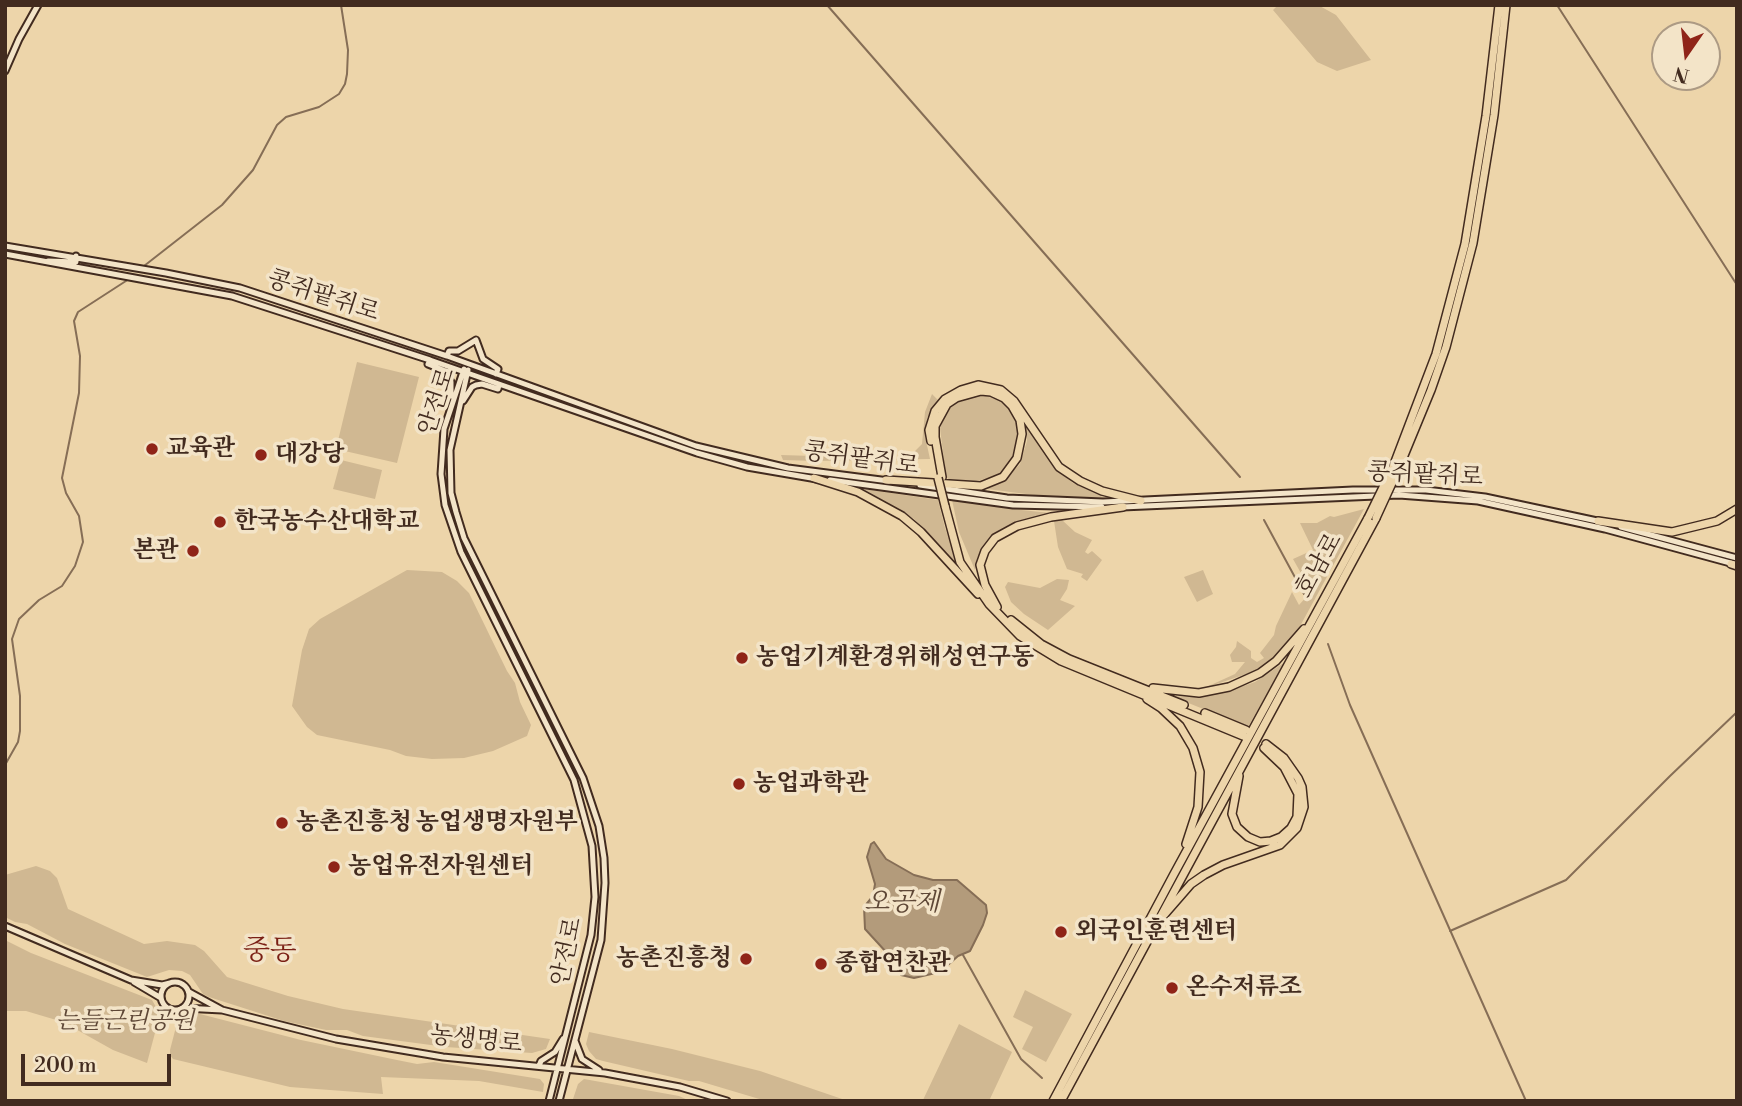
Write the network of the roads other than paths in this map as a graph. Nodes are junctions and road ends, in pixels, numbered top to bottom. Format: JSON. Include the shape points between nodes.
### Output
{"nodes":[{"id":1,"x":38,"y":5,"type":"edge"},
{"id":2,"x":1499,"y":5,"type":"edge"},
{"id":3,"x":1506,"y":5,"type":"edge"},
{"id":4,"x":5,"y":71,"type":"edge"},
{"id":5,"x":5,"y":246,"type":"edge"},
{"id":6,"x":5,"y":254,"type":"edge"},
{"id":7,"x":76,"y":257,"type":"junction"},
{"id":8,"x":42,"y":261,"type":"junction"},
{"id":9,"x":447,"y":356,"type":"junction"},
{"id":10,"x":430,"y":360,"type":"junction"},
{"id":11,"x":468,"y":364,"type":"junction"},
{"id":12,"x":465,"y":372,"type":"junction"},
{"id":13,"x":496,"y":374,"type":"junction"},
{"id":14,"x":499,"y":385,"type":"junction"},
{"id":15,"x":451,"y":401,"type":"junction"},
{"id":16,"x":461,"y":401,"type":"junction"},
{"id":17,"x":1396,"y":469,"type":"junction"},
{"id":18,"x":940,"y":477,"type":"junction"},
{"id":19,"x":814,"y":478,"type":"junction"},
{"id":20,"x":886,"y":480,"type":"junction"},
{"id":21,"x":1141,"y":501,"type":"junction"},
{"id":22,"x":1124,"y":507,"type":"junction"},
{"id":23,"x":1737,"y":509,"type":"edge"},
{"id":24,"x":1372,"y":518,"type":"junction"},
{"id":25,"x":1598,"y":521,"type":"junction"},
{"id":26,"x":1735,"y":563,"type":"edge"},
{"id":27,"x":1322,"y":604,"type":"junction"},
{"id":28,"x":993,"y":606,"type":"junction"},
{"id":29,"x":1125,"y":684,"type":"junction"},
{"id":30,"x":1244,"y":733,"type":"dead end"},
{"id":31,"x":1247,"y":755,"type":"junction"},
{"id":32,"x":1174,"y":874,"type":"junction"},
{"id":33,"x":5,"y":926,"type":"edge"},
{"id":34,"x":1144,"y":945,"type":"junction"},
{"id":35,"x":131,"y":980,"type":"junction"},
{"id":36,"x":170,"y":983,"type":"junction"},
{"id":37,"x":188,"y":992,"type":"junction"},
{"id":38,"x":161,"y":998,"type":"junction"},
{"id":39,"x":183,"y":1008,"type":"junction"},
{"id":40,"x":222,"y":1010,"type":"junction"},
{"id":41,"x":565,"y":1037,"type":"junction"},
{"id":42,"x":575,"y":1038,"type":"junction"},
{"id":43,"x":540,"y":1066,"type":"junction"},
{"id":44,"x":568,"y":1068,"type":"junction"},
{"id":45,"x":557,"y":1069,"type":"junction"},
{"id":46,"x":605,"y":1073,"type":"junction"},
{"id":47,"x":549,"y":1101,"type":"edge"},
{"id":48,"x":559,"y":1101,"type":"edge"},
{"id":49,"x":727,"y":1101,"type":"edge"},
{"id":50,"x":1053,"y":1101,"type":"edge"},
{"id":51,"x":1061,"y":1101,"type":"edge"}],
"edges":[{"from":1,"to":4,"type":"main road"},
{"from":2,"to":17,"type":"highway","name":"호남로","via":[[1465,244],[1436,354]]},
{"from":3,"to":17,"type":"highway","name":"호남로","via":[[1473,243],[1446,347]]},
{"from":5,"to":7,"type":"main road","name":"콩쥐팥쥐로"},
{"from":6,"to":8,"type":"main road","name":"콩쥐팥쥐로"},
{"from":7,"to":8,"type":"main road","via":[[76,262]]},
{"from":7,"to":9,"type":"main road","name":"콩쥐팥쥐로","via":[[240,288]]},
{"from":8,"to":10,"type":"main road","name":"콩쥐팥쥐로","via":[[232,296]]},
{"from":9,"to":11,"type":"main road","name":"콩쥐팥쥐로"},
{"from":9,"to":13,"type":"main road","via":[[476,340],[483,359],[498,369]]},
{"from":10,"to":12,"type":"main road","name":"콩쥐팥쥐로"},
{"from":10,"to":15,"type":"main road","via":[[428,364],[443,370],[451,382]]},
{"from":11,"to":12,"type":"main road","name":"안전로"},
{"from":11,"to":13,"type":"main road","name":"콩쥐팥쥐로"},
{"from":12,"to":14,"type":"main road","name":"콩쥐팥쥐로"},
{"from":12,"to":15,"type":"main road","name":"안전로"},
{"from":12,"to":16,"type":"main road","name":"안전로"},
{"from":13,"to":20,"type":"main road","name":"콩쥐팥쥐로","via":[[696,446],[788,468]]},
{"from":14,"to":16,"type":"main road","via":[[498,389],[482,384],[472,387]]},
{"from":14,"to":19,"type":"main road","name":"콩쥐팥쥐로","via":[[715,458]]},
{"from":15,"to":41,"type":"main road","name":"안전로","via":[[440,474],[444,505],[461,552],[574,780],[592,846],[592,935]]},
{"from":16,"to":42,"type":"main road","name":"안전로","via":[[450,450],[452,493],[464,538],[576,762],[599,826],[604,916]]},
{"from":17,"to":24,"type":"highway","name":"호남로","bridge":true},
{"from":18,"to":20,"type":"highway","via":[[935,426],[947,404],[981,391],[1004,398],[1020,420],[1021,434],[1017,458],[1003,477],[982,486]]},
{"from":18,"to":21,"type":"highway","via":[[929,430],[935,411],[945,399],[978,385],[1001,390],[1014,401],[1059,467],[1102,491]]},
{"from":18,"to":28,"type":"highway","bridge":true,"via":[[959,547]]},
{"from":19,"to":22,"type":"main road","name":"콩쥐팥쥐로","via":[[1013,505]]},
{"from":19,"to":28,"type":"highway","via":[[858,492],[902,516]]},
{"from":20,"to":21,"type":"main road","name":"콩쥐팥쥐로","via":[[1007,498]]},
{"from":21,"to":25,"type":"main road","name":"콩쥐팥쥐로","via":[[1426,490],[1485,496]]},
{"from":22,"to":26,"type":"main road","name":"콩쥐팥쥐로","via":[[1399,495],[1478,501]]},
{"from":22,"to":28,"type":"highway","via":[[1051,517],[995,538],[980,565]]},
{"from":23,"to":25,"type":"highway","via":[[1717,521],[1672,532]]},
{"from":24,"to":27,"type":"highway","name":"호남로"},
{"from":24,"to":31,"type":"highway","name":"호남로"},
{"from":25,"to":26,"type":"main road","name":"콩쥐팥쥐로"},
{"from":27,"to":29,"type":"highway","via":[[1276,661],[1230,687],[1182,693]]},
{"from":27,"to":32,"type":"highway","name":"호남로"},
{"from":28,"to":29,"type":"highway","via":[[1039,649]]},
{"from":29,"to":30,"type":"highway"},
{"from":29,"to":32,"type":"highway","via":[[1180,726],[1200,772],[1198,807]]},
{"from":31,"to":34,"type":"highway","name":"호남로"},
{"from":31,"to":34,"type":"highway","via":[[1235,792],[1232,814],[1237,827],[1260,842],[1271,841],[1281,837],[1297,817],[1298,794],[1284,767],[1265,746],[1284,758],[1302,788],[1304,807],[1297,828],[1280,845],[1223,864],[1191,884]]},
{"from":32,"to":50,"type":"highway","name":"호남로"},
{"from":33,"to":35,"type":"main road"},
{"from":34,"to":51,"type":"highway","name":"호남로"},
{"from":35,"to":36,"type":"main road"},
{"from":35,"to":38,"type":"main road"},
{"from":36,"to":37,"type":"main road","via":[[183,985]]},
{"from":36,"to":38,"type":"main road"},
{"from":37,"to":39,"type":"main road"},
{"from":37,"to":40,"type":"main road"},
{"from":38,"to":39,"type":"main road","via":[[168,1008]]},
{"from":39,"to":40,"type":"main road"},
{"from":40,"to":43,"type":"main road","name":"농생명로","via":[[370,1046]]},
{"from":41,"to":43,"type":"main road"},
{"from":41,"to":45,"type":"main road","name":"안전로"},
{"from":42,"to":44,"type":"main road","name":"안전로"},
{"from":42,"to":46,"type":"main road","via":[[582,1059]]},
{"from":43,"to":45,"type":"main road","name":"농생명로"},
{"from":44,"to":45,"type":"main road","name":"농생명로"},
{"from":44,"to":46,"type":"main road","name":"농생명로"},
{"from":44,"to":48,"type":"main road","name":"안전로"},
{"from":45,"to":47,"type":"main road","name":"안전로"},
{"from":46,"to":49,"type":"main road","name":"농생명로"}]}
